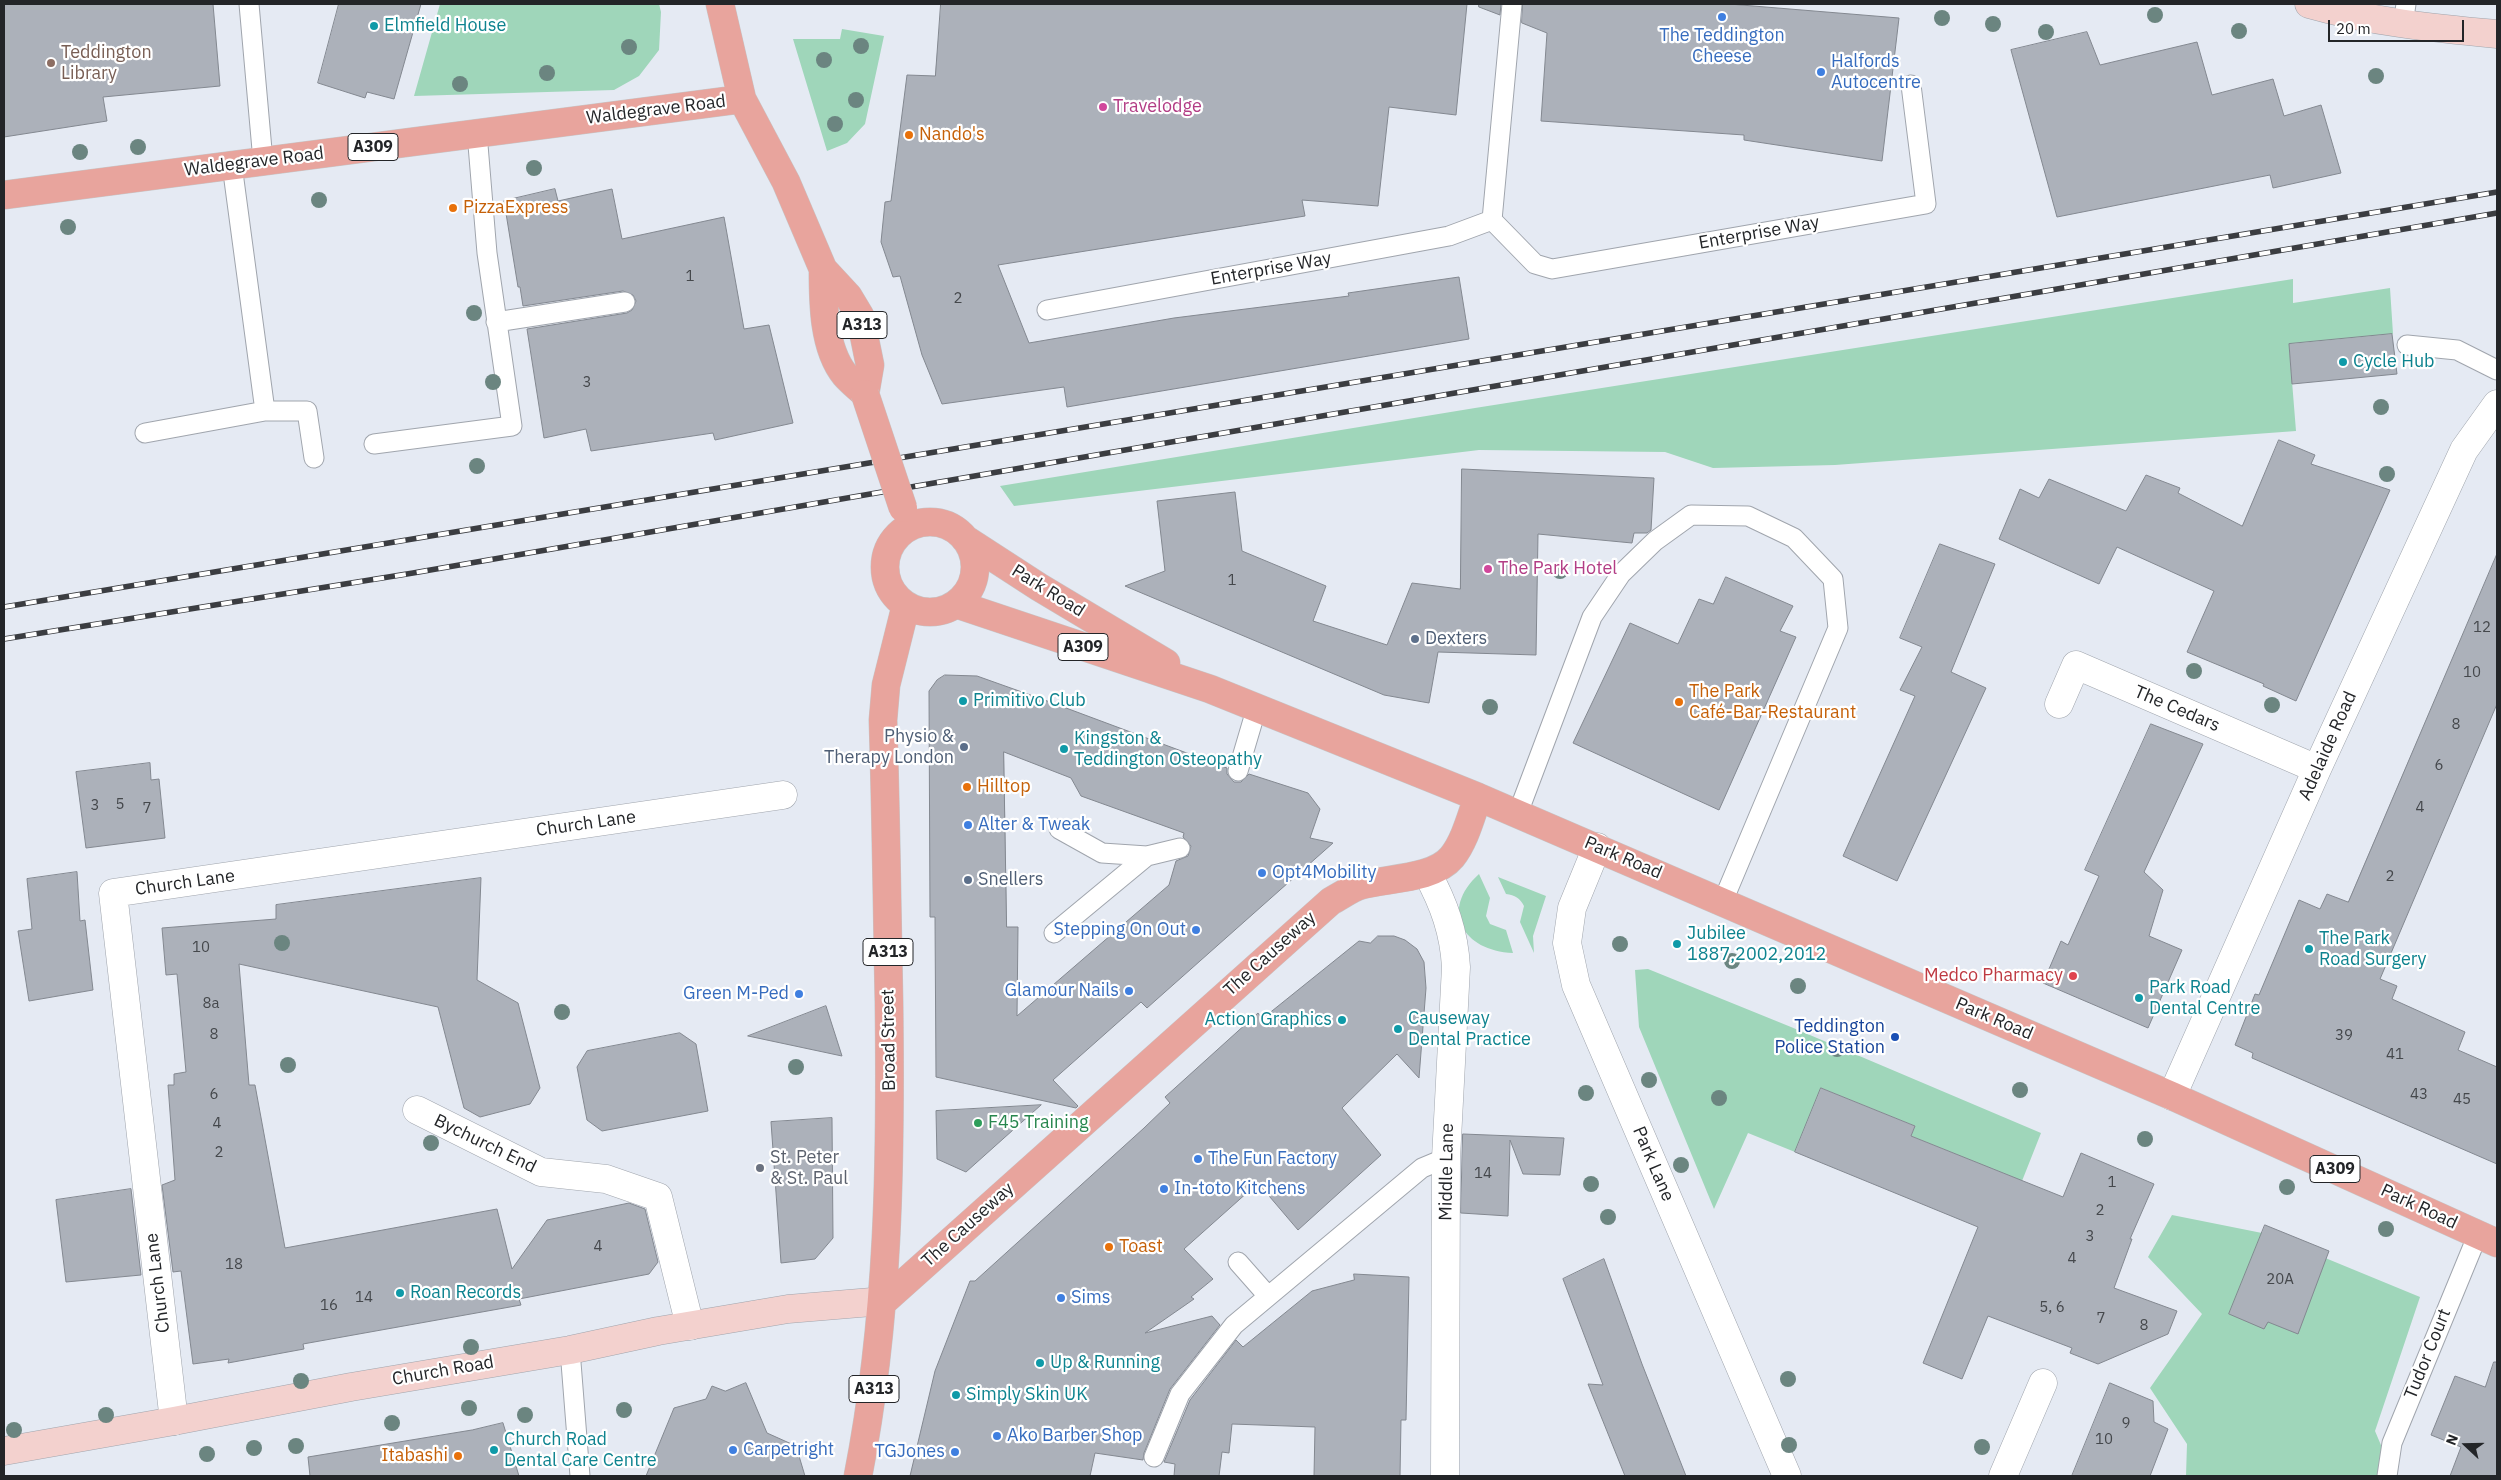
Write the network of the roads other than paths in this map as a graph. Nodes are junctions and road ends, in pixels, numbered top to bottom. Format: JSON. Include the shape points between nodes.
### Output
{"nodes":[{"id":1,"x":249,"y":4,"type":"edge"},
{"id":2,"x":720,"y":4,"type":"edge"},
{"id":3,"x":1512,"y":4,"type":"edge"},
{"id":4,"x":2309,"y":4,"type":"edge"},
{"id":5,"x":2404,"y":14,"type":"edge"},
{"id":6,"x":2497,"y":34,"type":"edge"},
{"id":7,"x":1911,"y":85,"type":"dead end"},
{"id":8,"x":742,"y":98,"type":"junction"},
{"id":9,"x":477,"y":133,"type":"junction"},
{"id":10,"x":263,"y":161,"type":"junction"},
{"id":11,"x":232,"y":165,"type":"junction"},
{"id":12,"x":4,"y":195,"type":"edge"},
{"id":13,"x":1492,"y":220,"type":"junction"},
{"id":14,"x":625,"y":302,"type":"dead end"},
{"id":15,"x":1047,"y":310,"type":"dead end"},
{"id":16,"x":496,"y":322,"type":"junction"},
{"id":17,"x":2407,"y":344,"type":"dead end"},
{"id":18,"x":2497,"y":370,"type":"edge"},
{"id":19,"x":2497,"y":404,"type":"edge"},
{"id":20,"x":265,"y":410,"type":"junction"},
{"id":21,"x":145,"y":433,"type":"dead end"},
{"id":22,"x":374,"y":444,"type":"dead end"},
{"id":23,"x":314,"y":458,"type":"dead end"},
{"id":24,"x":907,"y":517,"type":"junction"},
{"id":25,"x":965,"y":539,"type":"junction"},
{"id":26,"x":956,"y":604,"type":"junction"},
{"id":27,"x":906,"y":605,"type":"junction"},
{"id":28,"x":1210,"y":689,"type":"junction"},
{"id":29,"x":2059,"y":704,"type":"dead end"},
{"id":30,"x":1256,"y":710,"type":"junction"},
{"id":31,"x":2317,"y":769,"type":"junction"},
{"id":32,"x":1238,"y":771,"type":"dead end"},
{"id":33,"x":783,"y":795,"type":"dead end"},
{"id":34,"x":1478,"y":797,"type":"junction"},
{"id":35,"x":1518,"y":814,"type":"junction"},
{"id":36,"x":1059,"y":829,"type":"dead end"},
{"id":37,"x":1597,"y":847,"type":"junction"},
{"id":38,"x":1180,"y":848,"type":"dead end"},
{"id":39,"x":1147,"y":856,"type":"junction"},
{"id":40,"x":1428,"y":873,"type":"junction"},
{"id":41,"x":1723,"y":901,"type":"junction"},
{"id":42,"x":1054,"y":934,"type":"dead end"},
{"id":43,"x":2172,"y":1096,"type":"junction"},
{"id":44,"x":417,"y":1110,"type":"dead end"},
{"id":45,"x":1446,"y":1158,"type":"junction"},
{"id":46,"x":2487,"y":1239,"type":"edge"},
{"id":47,"x":1238,"y":1262,"type":"dead end"},
{"id":48,"x":1268,"y":1296,"type":"junction"},
{"id":49,"x":884,"y":1301,"type":"junction"},
{"id":50,"x":690,"y":1326,"type":"junction"},
{"id":51,"x":570,"y":1350,"type":"junction"},
{"id":52,"x":2043,"y":1383,"type":"dead end"},
{"id":53,"x":174,"y":1421,"type":"junction"},
{"id":54,"x":4,"y":1451,"type":"edge"},
{"id":55,"x":1154,"y":1457,"type":"dead end"},
{"id":56,"x":580,"y":1476,"type":"edge"},
{"id":57,"x":858,"y":1476,"type":"edge"},
{"id":58,"x":1445,"y":1476,"type":"edge"},
{"id":59,"x":1787,"y":1476,"type":"edge"},
{"id":60,"x":2003,"y":1476,"type":"edge"},
{"id":61,"x":2388,"y":1476,"type":"edge"}],
"edges":[{"from":1,"to":10,"type":"lane"},
{"from":2,"to":8,"type":"main road","number":"A313"},
{"from":3,"to":13,"type":"lane"},
{"from":4,"to":5,"type":"main road","via":[[2351,16]]},
{"from":5,"to":6,"type":"main road"},
{"from":7,"to":13,"type":"lane","name":"Enterprise Way","via":[[1926,204],[1552,269],[1535,264]]},
{"from":8,"to":9,"type":"main road","name":"Waldegrave Road","number":"A309"},
{"from":8,"to":24,"type":"main road","number":"A313","bridge":true,"via":[[797,204],[823,269],[823,308],[835,359],[845,375],[865,394]]},
{"from":9,"to":10,"type":"main road","name":"Waldegrave Road","number":"A309"},
{"from":9,"to":16,"type":"lane"},
{"from":10,"to":11,"type":"main road","name":"Waldegrave Road","number":"A309"},
{"from":11,"to":12,"type":"main road","name":"Waldegrave Road","number":"A309"},
{"from":11,"to":20,"type":"lane"},
{"from":13,"to":15,"type":"lane","name":"Enterprise Way","via":[[1449,236]]},
{"from":14,"to":16,"type":"lane"},
{"from":16,"to":22,"type":"lane","via":[[512,426]]},
{"from":17,"to":18,"type":"lane","via":[[2457,350]]},
{"from":19,"to":31,"type":"street","name":"Adelaide Road","via":[[2464,450]]},
{"from":20,"to":21,"type":"lane"},
{"from":20,"to":23,"type":"lane","via":[[307,411]]},
{"from":24,"to":25,"type":"main road","via":[[942,524],[956,530]]},
{"from":24,"to":27,"type":"main road","via":[[887,553],[885,567],[894,594]]},
{"from":25,"to":26,"type":"main road","via":[[973,552],[976,568],[972,585]]},
{"from":25,"to":28,"type":"main road","name":"Park Road","number":"A309"},
{"from":26,"to":27,"type":"main road","via":[[934,612]]},
{"from":26,"to":28,"type":"main road","name":"Park Road","number":"A309"},
{"from":27,"to":49,"type":"main road","name":"Broad Street","number":"A313","via":[[886,685],[883,720],[891,1141]]},
{"from":28,"to":30,"type":"main road","name":"Park Road","number":"A309"},
{"from":29,"to":31,"type":"street","name":"The Cedars","via":[[2076,665]]},
{"from":30,"to":32,"type":"lane"},
{"from":30,"to":34,"type":"main road","name":"Park Road","number":"A309"},
{"from":31,"to":43,"type":"street","name":"Adelaide Road"},
{"from":33,"to":53,"type":"street","name":"Church Lane","via":[[113,894]]},
{"from":34,"to":35,"type":"main road","name":"Park Road","number":"A309"},
{"from":34,"to":40,"type":"main road","name":"The Causeway","via":[[1452,857]]},
{"from":35,"to":37,"type":"main road","name":"Park Road","number":"A309"},
{"from":35,"to":41,"type":"lane","via":[[1592,617],[1621,574],[1655,541],[1691,515],[1748,516],[1794,538],[1833,580],[1838,628]]},
{"from":36,"to":39,"type":"lane","via":[[1102,853]]},
{"from":37,"to":41,"type":"main road","name":"Park Road","number":"A309"},
{"from":37,"to":59,"type":"street","name":"Park Lane","via":[[1571,917],[1567,943],[1576,984]]},
{"from":38,"to":39,"type":"lane"},
{"from":39,"to":42,"type":"lane"},
{"from":40,"to":45,"type":"street","name":"Middle Lane","via":[[1450,922],[1455,945]]},
{"from":40,"to":49,"type":"main road","name":"The Causeway","via":[[1359,886],[1331,901]]},
{"from":41,"to":43,"type":"main road","name":"Park Road","number":"A309"},
{"from":43,"to":46,"type":"main road","name":"Park Road","number":"A309"},
{"from":44,"to":50,"type":"street","name":"Bychurch End","via":[[542,1172],[606,1178],[658,1197]]},
{"from":45,"to":48,"type":"lane","via":[[1422,1168]]},
{"from":45,"to":58,"type":"street","name":"Middle Lane"},
{"from":46,"to":61,"type":"lane","name":"Tudor Court","via":[[2392,1444]]},
{"from":47,"to":48,"type":"lane"},
{"from":48,"to":55,"type":"lane","via":[[1234,1325],[1180,1394]]},
{"from":49,"to":50,"type":"main road","name":"Church Road","via":[[788,1309]]},
{"from":49,"to":57,"type":"main road","name":"Broad Street","number":"A313","via":[[873,1393]]},
{"from":50,"to":51,"type":"main road","name":"Church Road"},
{"from":51,"to":53,"type":"main road","name":"Church Road"},
{"from":51,"to":56,"type":"lane"},
{"from":52,"to":60,"type":"street"},
{"from":53,"to":54,"type":"main road","name":"Church Road"}]}
